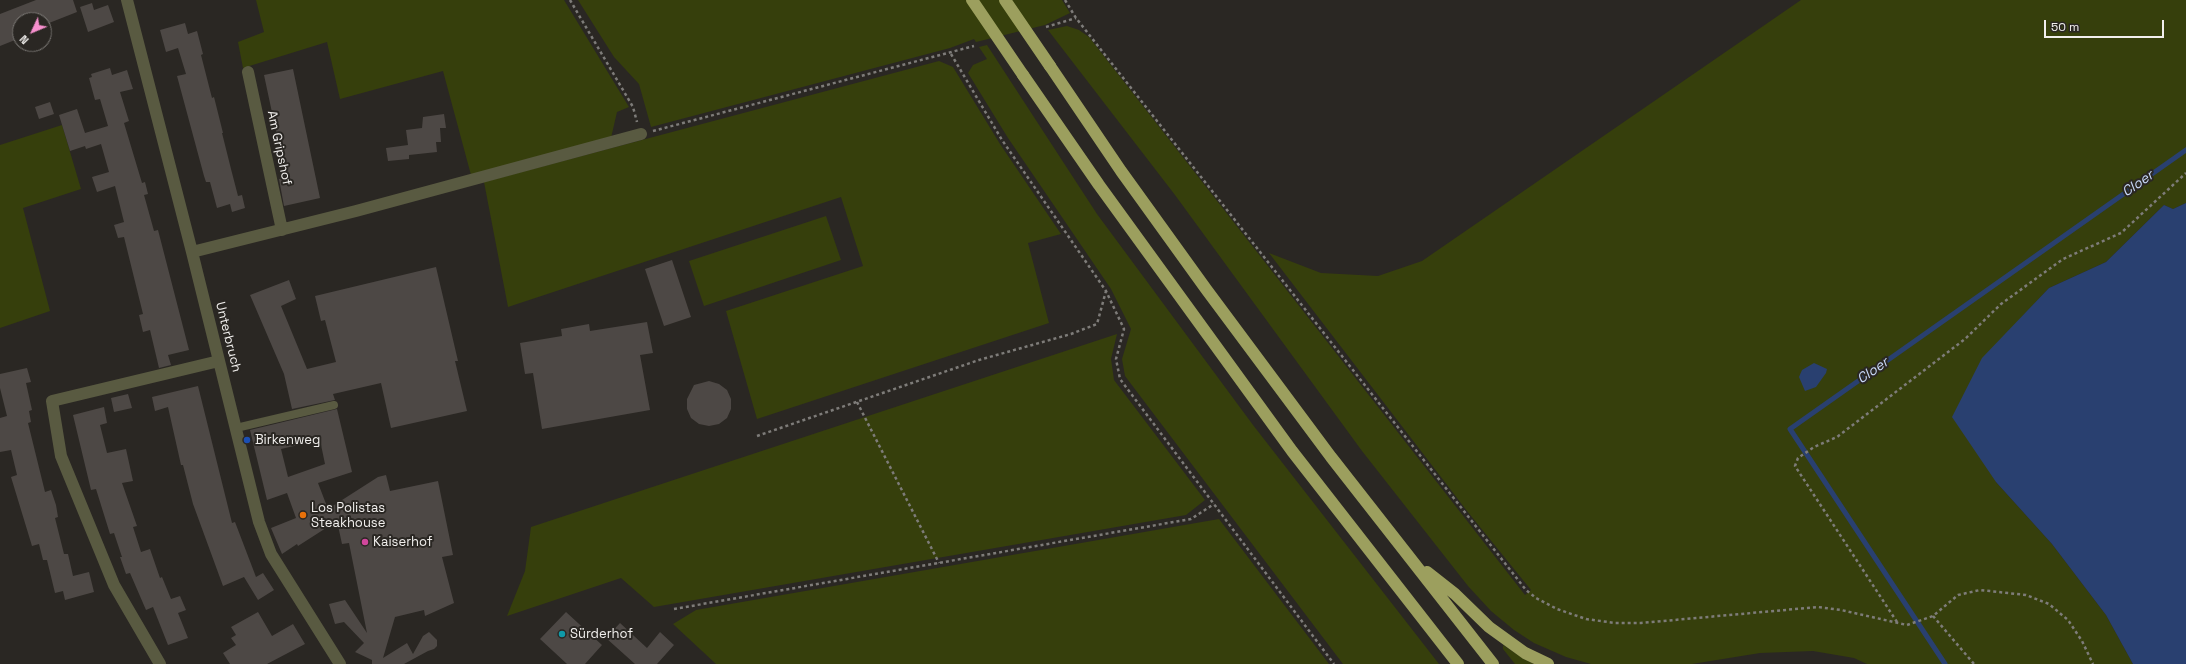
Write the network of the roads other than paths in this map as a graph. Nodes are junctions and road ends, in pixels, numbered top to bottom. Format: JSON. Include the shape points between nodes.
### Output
{"nodes":[{"id":1,"x":127,"y":0,"type":"edge"},
{"id":2,"x":972,"y":0,"type":"edge"},
{"id":3,"x":1005,"y":0,"type":"edge"},
{"id":4,"x":248,"y":72,"type":"dead end"},
{"id":5,"x":641,"y":134,"type":"road end"},
{"id":6,"x":282,"y":230,"type":"junction"},
{"id":7,"x":192,"y":252,"type":"junction"},
{"id":8,"x":219,"y":360,"type":"junction"},
{"id":9,"x":334,"y":405,"type":"dead end"},
{"id":10,"x":236,"y":428,"type":"junction"},
{"id":11,"x":1413,"y":562,"type":"junction"},
{"id":12,"x":160,"y":664,"type":"edge"},
{"id":13,"x":340,"y":664,"type":"edge"},
{"id":14,"x":1458,"y":664,"type":"edge"},
{"id":15,"x":1494,"y":664,"type":"edge"},
{"id":16,"x":1548,"y":664,"type":"edge"}],
"edges":[{"from":1,"to":7,"type":"street","name":"Unterbruch"},
{"from":2,"to":14,"type":"highway","bridge":true,"via":[[1108,197],[1288,445]]},
{"from":3,"to":11,"type":"highway","bridge":true,"via":[[1121,171],[1206,289]]},
{"from":4,"to":6,"type":"street","name":"Am Gripshof"},
{"from":5,"to":6,"type":"street"},
{"from":6,"to":7,"type":"street"},
{"from":7,"to":8,"type":"street","name":"Unterbruch"},
{"from":8,"to":10,"type":"street","name":"Unterbruch"},
{"from":8,"to":12,"type":"street","via":[[52,401],[61,456],[114,586]]},
{"from":9,"to":10,"type":"lane"},
{"from":10,"to":13,"type":"street","name":"Unterbruch","via":[[259,522],[271,554]]},
{"from":11,"to":15,"type":"highway"},
{"from":11,"to":16,"type":"highway","via":[[1455,594],[1489,627],[1525,654]]}]}
